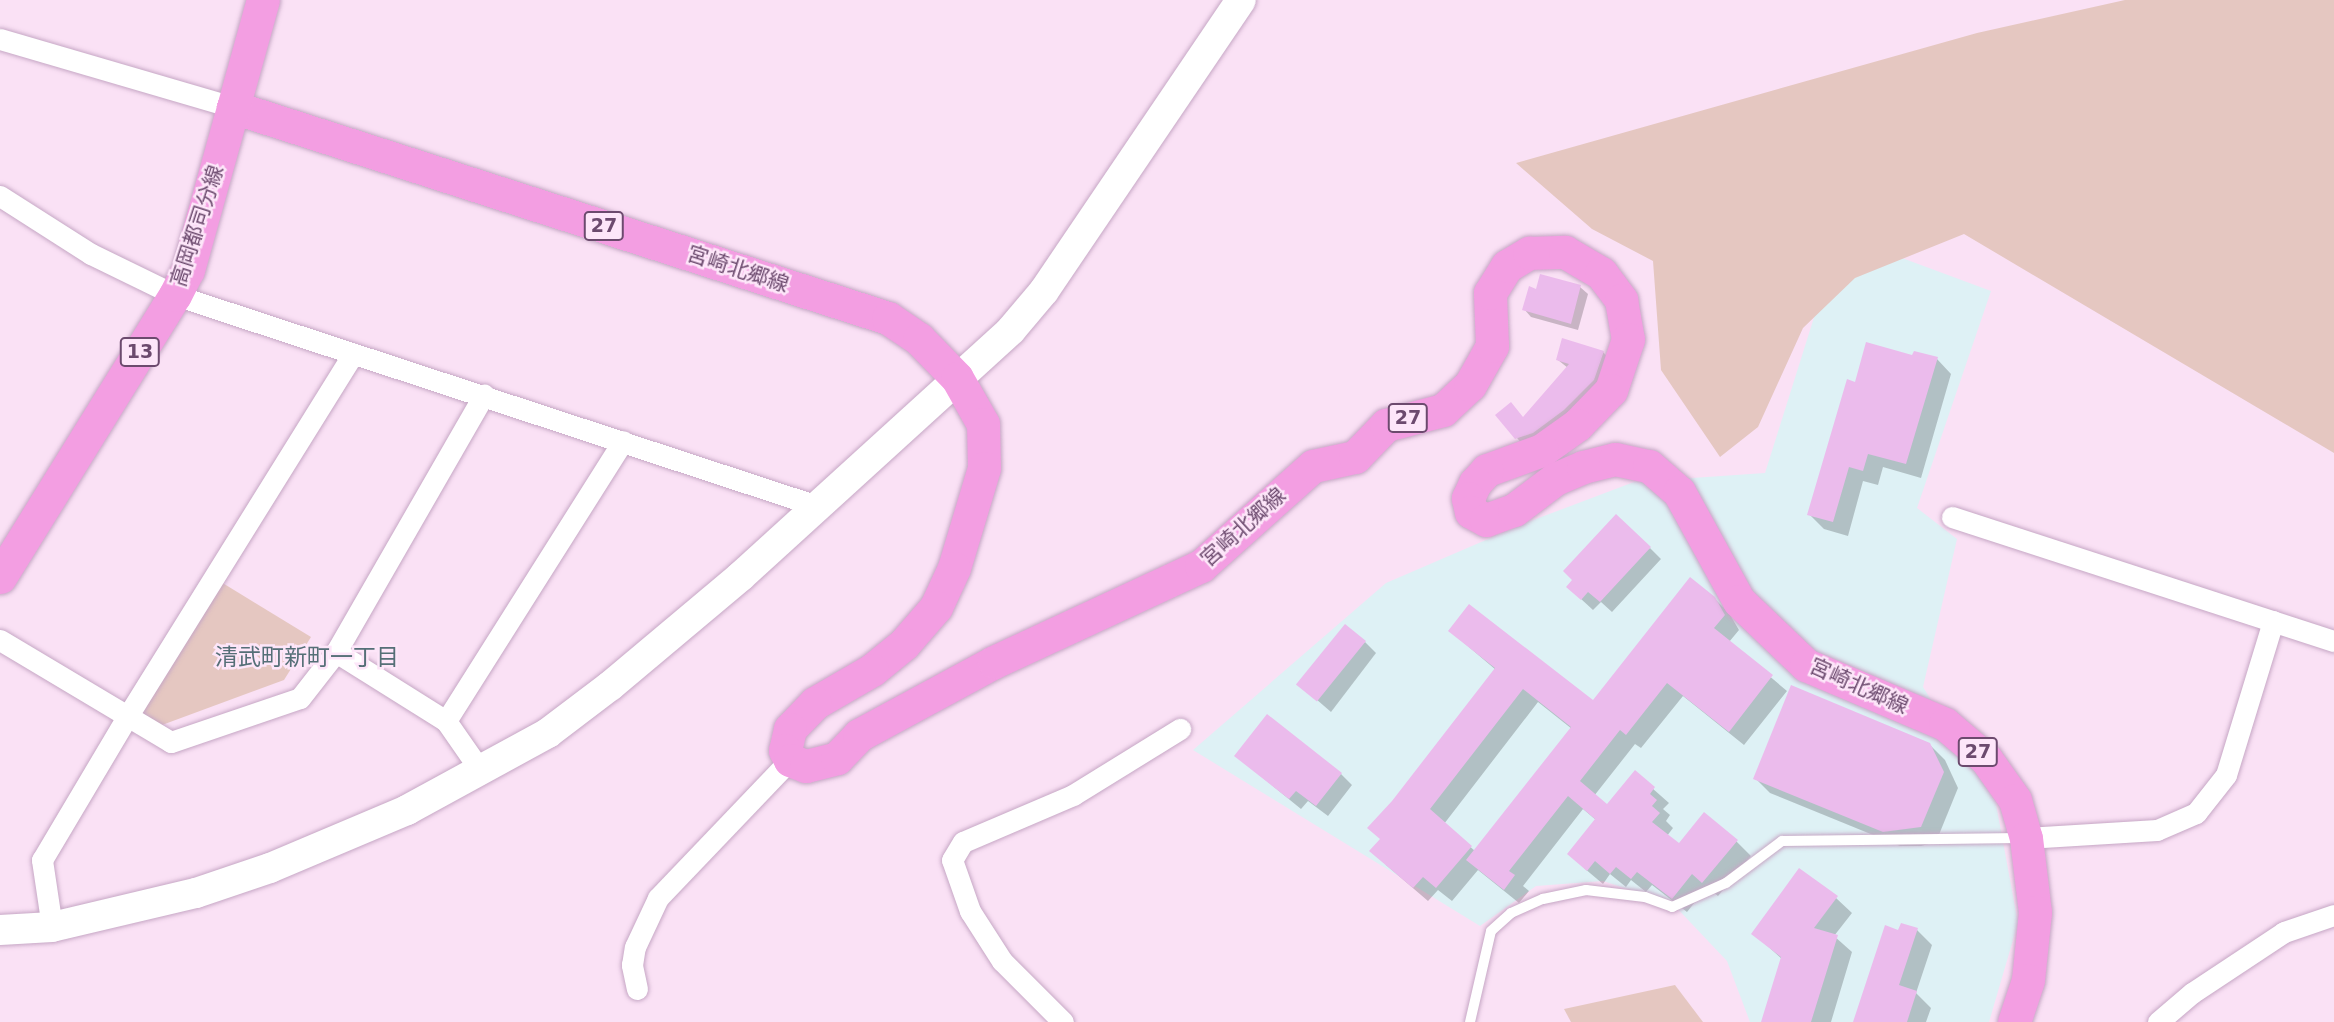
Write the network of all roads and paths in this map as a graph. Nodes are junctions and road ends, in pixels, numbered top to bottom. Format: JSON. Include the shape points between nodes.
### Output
{"nodes":[{"id":1,"x":263,"y":0,"type":"edge"},
{"id":2,"x":1241,"y":0,"type":"edge"},
{"id":3,"x":0,"y":39,"type":"edge"},
{"id":4,"x":233,"y":107,"type":"junction"},
{"id":5,"x":4,"y":208,"type":"edge"},
{"id":6,"x":176,"y":295,"type":"junction"},
{"id":7,"x":353,"y":354,"type":"junction"},
{"id":8,"x":957,"y":378,"type":"junction"},
{"id":9,"x":484,"y":395,"type":"junction"},
{"id":10,"x":624,"y":441,"type":"junction"},
{"id":11,"x":817,"y":506,"type":"junction"},
{"id":12,"x":1952,"y":517,"type":"dead end"},
{"id":13,"x":0,"y":577,"type":"edge"},
{"id":14,"x":2273,"y":621,"type":"junction"},
{"id":15,"x":0,"y":640,"type":"edge"},
{"id":16,"x":2334,"y":641,"type":"edge"},
{"id":17,"x":337,"y":652,"type":"junction"},
{"id":18,"x":127,"y":717,"type":"junction"},
{"id":19,"x":446,"y":721,"type":"junction"},
{"id":20,"x":1180,"y":729,"type":"dead end"},
{"id":21,"x":790,"y":760,"type":"junction"},
{"id":22,"x":480,"y":770,"type":"junction"},
{"id":23,"x":2026,"y":838,"type":"junction"},
{"id":24,"x":2334,"y":915,"type":"edge"},
{"id":25,"x":52,"y":927,"type":"junction"},
{"id":26,"x":0,"y":930,"type":"edge"},
{"id":27,"x":637,"y":989,"type":"dead end"},
{"id":28,"x":1063,"y":1022,"type":"edge"},
{"id":29,"x":1470,"y":1022,"type":"edge"},
{"id":30,"x":2014,"y":1022,"type":"edge"},
{"id":31,"x":2158,"y":1022,"type":"edge"}],
"edges":[{"from":1,"to":4,"type":"main road","name":"高岡都司分線","number":"13"},
{"from":2,"to":8,"type":"street","via":[[1044,291],[1011,330]]},
{"from":3,"to":4,"type":"street"},
{"from":4,"to":6,"type":"main road","name":"高岡都司分線","number":"13","via":[[188,270]]},
{"from":4,"to":8,"type":"main road","name":"宮崎北郷線","number":"27","via":[[888,317],[919,339]]},
{"from":5,"to":6,"type":"street"},
{"from":6,"to":7,"type":"street"},
{"from":6,"to":13,"type":"main road","name":"高岡都司分線","number":"13"},
{"from":7,"to":9,"type":"street"},
{"from":7,"to":18,"type":"street"},
{"from":8,"to":11,"type":"street"},
{"from":8,"to":21,"type":"main road","name":"宮崎北郷線","number":"27","via":[[983,424],[984,468],[954,568],[936,607],[904,644],[872,670],[815,703],[790,729],[785,750]]},
{"from":9,"to":10,"type":"street"},
{"from":9,"to":17,"type":"street"},
{"from":10,"to":11,"type":"street"},
{"from":10,"to":19,"type":"street"},
{"from":11,"to":22,"type":"street","via":[[610,686],[548,733]]},
{"from":12,"to":14,"type":"street"},
{"from":14,"to":16,"type":"street"},
{"from":14,"to":23,"type":"street","via":[[2226,775],[2196,813],[2157,830]]},
{"from":15,"to":18,"type":"street"},
{"from":17,"to":18,"type":"street","via":[[300,698],[172,742]]},
{"from":17,"to":19,"type":"street"},
{"from":18,"to":25,"type":"street","via":[[42,860]]},
{"from":19,"to":22,"type":"street"},
{"from":20,"to":28,"type":"street","via":[[1073,795],[963,842],[952,860],[970,911],[1002,961]]},
{"from":21,"to":23,"type":"main road","name":"宮崎北郷線","number":"27","via":[[806,766],[837,758],[859,735],[994,662],[1201,566],[1313,466],[1354,457],[1386,425],[1443,410],[1470,385],[1492,346],[1490,293],[1507,267],[1529,253],[1565,252],[1601,273],[1621,300],[1628,339],[1611,390],[1577,425],[1542,450],[1488,470],[1468,498],[1471,512],[1486,520],[1514,510],[1555,479],[1583,467],[1615,459],[1649,466],[1679,492],[1739,601],[1806,664],[1945,724],[1986,759],[2015,800]]},
{"from":21,"to":27,"type":"street","via":[[658,898],[635,947],[632,965]]},
{"from":22,"to":25,"type":"street","via":[[407,810],[270,868],[196,893]]},
{"from":23,"to":29,"type":"lane","via":[[1782,841],[1726,883],[1672,907],[1645,897],[1586,890],[1543,899],[1511,913],[1492,931]]},
{"from":23,"to":30,"type":"main road","name":"宮崎北郷線","number":"27","via":[[2035,912],[2028,980]]},
{"from":24,"to":31,"type":"street","via":[[2284,932],[2192,993]]},
{"from":25,"to":26,"type":"street"}]}
